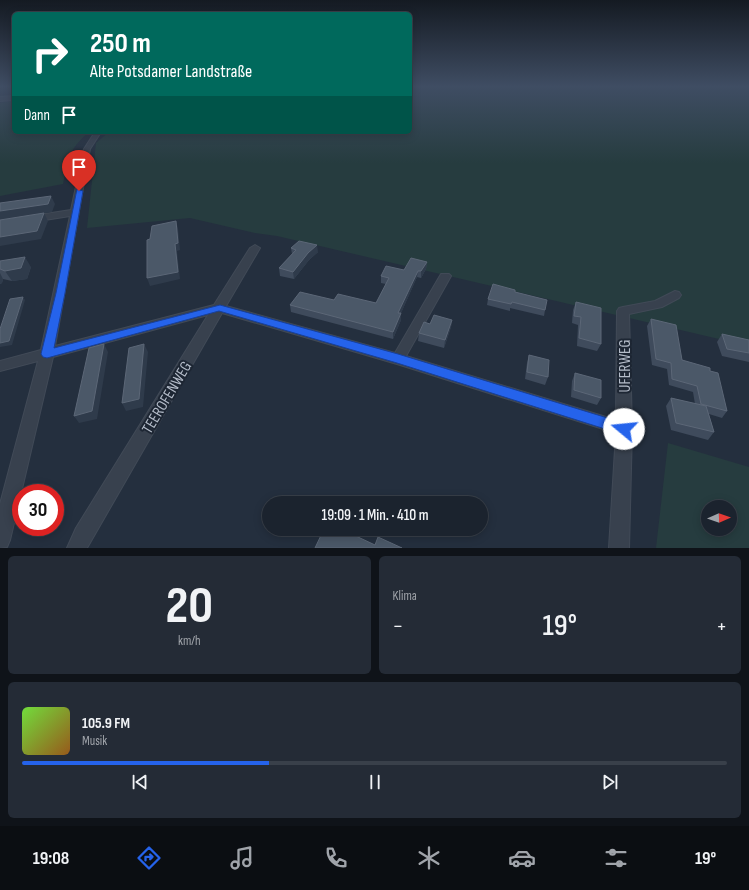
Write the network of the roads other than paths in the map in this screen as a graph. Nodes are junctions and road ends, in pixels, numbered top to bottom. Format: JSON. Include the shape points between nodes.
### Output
{"nodes":[{"id":1,"x":97,"y":134,"type":"edge"},
{"id":2,"x":75,"y":212,"type":"junction"},
{"id":3,"x":22,"y":221,"type":"edge"},
{"id":4,"x":255,"y":248,"type":"dead end"},
{"id":5,"x":445,"y":276,"type":"dead end"},
{"id":6,"x":675,"y":295,"type":"dead end"},
{"id":7,"x":220,"y":308,"type":"junction"},
{"id":8,"x":47,"y":354,"type":"junction"},
{"id":9,"x":398,"y":359,"type":"junction"},
{"id":10,"x":0,"y":366,"type":"edge"},
{"id":11,"x":624,"y":429,"type":"junction"},
{"id":12,"x":0,"y":540,"type":"edge"},
{"id":13,"x":77,"y":548,"type":"edge"},
{"id":14,"x":619,"y":548,"type":"edge"}],
"edges":[{"from":1,"to":2,"type":"street","via":[[87,149]]},
{"from":2,"to":3,"type":"street"},
{"from":2,"to":8,"type":"street"},
{"from":4,"to":7,"type":"street","name":"TEEROFENWEG"},
{"from":5,"to":9,"type":"street"},
{"from":6,"to":11,"type":"street","name":"UFERWEG","via":[[658,304],[623,311]]},
{"from":7,"to":8,"type":"street"},
{"from":7,"to":9,"type":"street"},
{"from":7,"to":13,"type":"street","name":"TEEROFENWEG"},
{"from":8,"to":10,"type":"street"},
{"from":8,"to":12,"type":"street"},
{"from":9,"to":11,"type":"street"},
{"from":11,"to":14,"type":"street","name":"UFERWEG"}]}
